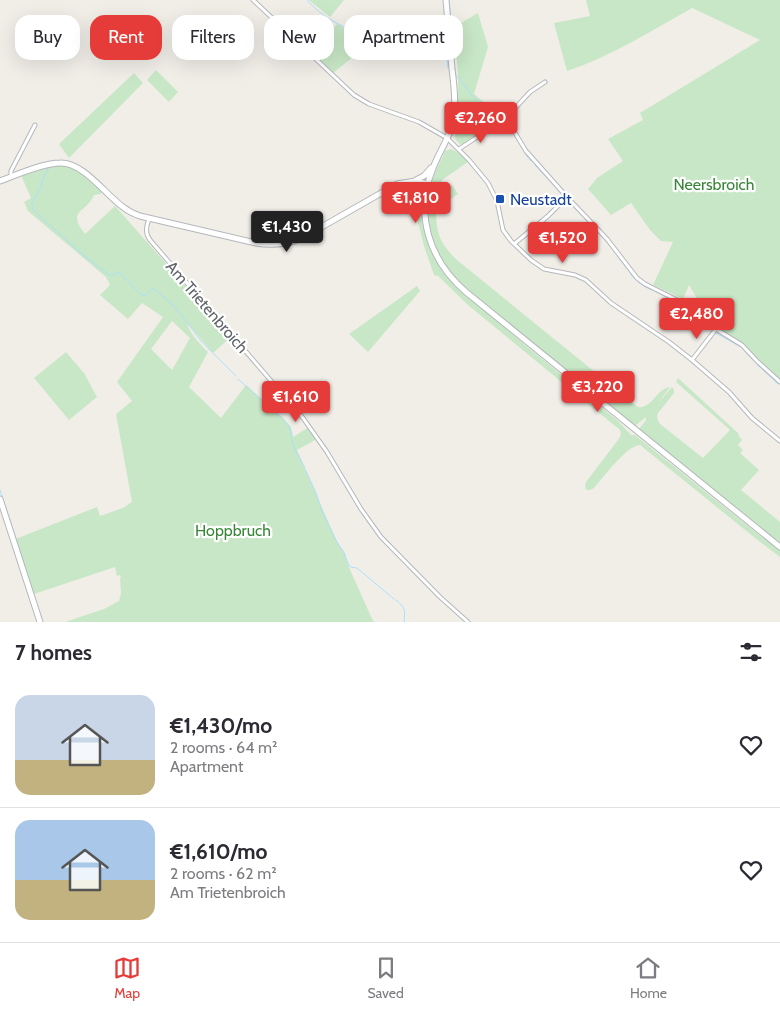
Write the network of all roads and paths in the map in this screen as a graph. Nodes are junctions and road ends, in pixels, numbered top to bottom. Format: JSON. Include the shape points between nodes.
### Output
{"nodes":[{"id":1,"x":254,"y":0,"type":"edge"},
{"id":2,"x":446,"y":0,"type":"edge"},
{"id":3,"x":546,"y":82,"type":"dead end"},
{"id":4,"x":506,"y":118,"type":"junction"},
{"id":5,"x":35,"y":124,"type":"dead end"},
{"id":6,"x":447,"y":138,"type":"junction"},
{"id":7,"x":459,"y":149,"type":"junction"},
{"id":8,"x":437,"y":160,"type":"junction"},
{"id":9,"x":11,"y":176,"type":"junction"},
{"id":10,"x":415,"y":181,"type":"junction"},
{"id":11,"x":0,"y":182,"type":"edge"},
{"id":12,"x":428,"y":184,"type":"junction"},
{"id":13,"x":567,"y":197,"type":"junction"},
{"id":14,"x":148,"y":219,"type":"junction"},
{"id":15,"x":514,"y":244,"type":"junction"},
{"id":16,"x":716,"y":330,"type":"junction"},
{"id":17,"x":692,"y":360,"type":"junction"},
{"id":18,"x":780,"y":382,"type":"edge"},
{"id":19,"x":780,"y":440,"type":"edge"},
{"id":20,"x":0,"y":499,"type":"edge"},
{"id":21,"x":780,"y":547,"type":"edge"},
{"id":22,"x":40,"y":622,"type":"edge"},
{"id":23,"x":468,"y":622,"type":"edge"}],
"edges":[{"from":1,"to":6,"type":"street","via":[[354,96],[423,124]]},
{"from":2,"to":6,"type":"main road","via":[[455,102],[454,120]]},
{"from":3,"to":4,"type":"street","via":[[530,92]]},
{"from":4,"to":7,"type":"street"},
{"from":4,"to":13,"type":"street","via":[[524,149]]},
{"from":5,"to":9,"type":"street"},
{"from":6,"to":7,"type":"street"},
{"from":6,"to":8,"type":"main road"},
{"from":7,"to":15,"type":"street","via":[[491,189],[503,228]]},
{"from":8,"to":10,"type":"main road","via":[[425,175]]},
{"from":8,"to":12,"type":"main road"},
{"from":9,"to":11,"type":"main road"},
{"from":9,"to":14,"type":"main road","via":[[53,164],[70,164],[82,170],[127,210]]},
{"from":10,"to":12,"type":"main road"},
{"from":10,"to":14,"type":"main road","via":[[394,185],[311,234],[281,244],[266,245]]},
{"from":12,"to":21,"type":"main road","via":[[425,207],[429,236],[446,272],[473,298]]},
{"from":13,"to":15,"type":"street"},
{"from":13,"to":16,"type":"street","via":[[607,239],[639,280],[679,301]]},
{"from":14,"to":23,"type":"street","name":"Am Trietenbroich","via":[[146,229],[150,240],[304,418],[378,533]]},
{"from":15,"to":17,"type":"street","via":[[542,268],[586,280],[611,303]]},
{"from":16,"to":17,"type":"street"},
{"from":16,"to":18,"type":"street","via":[[742,345]]},
{"from":17,"to":19,"type":"street","via":[[729,392],[752,418]]},
{"from":20,"to":22,"type":"main road"}]}
